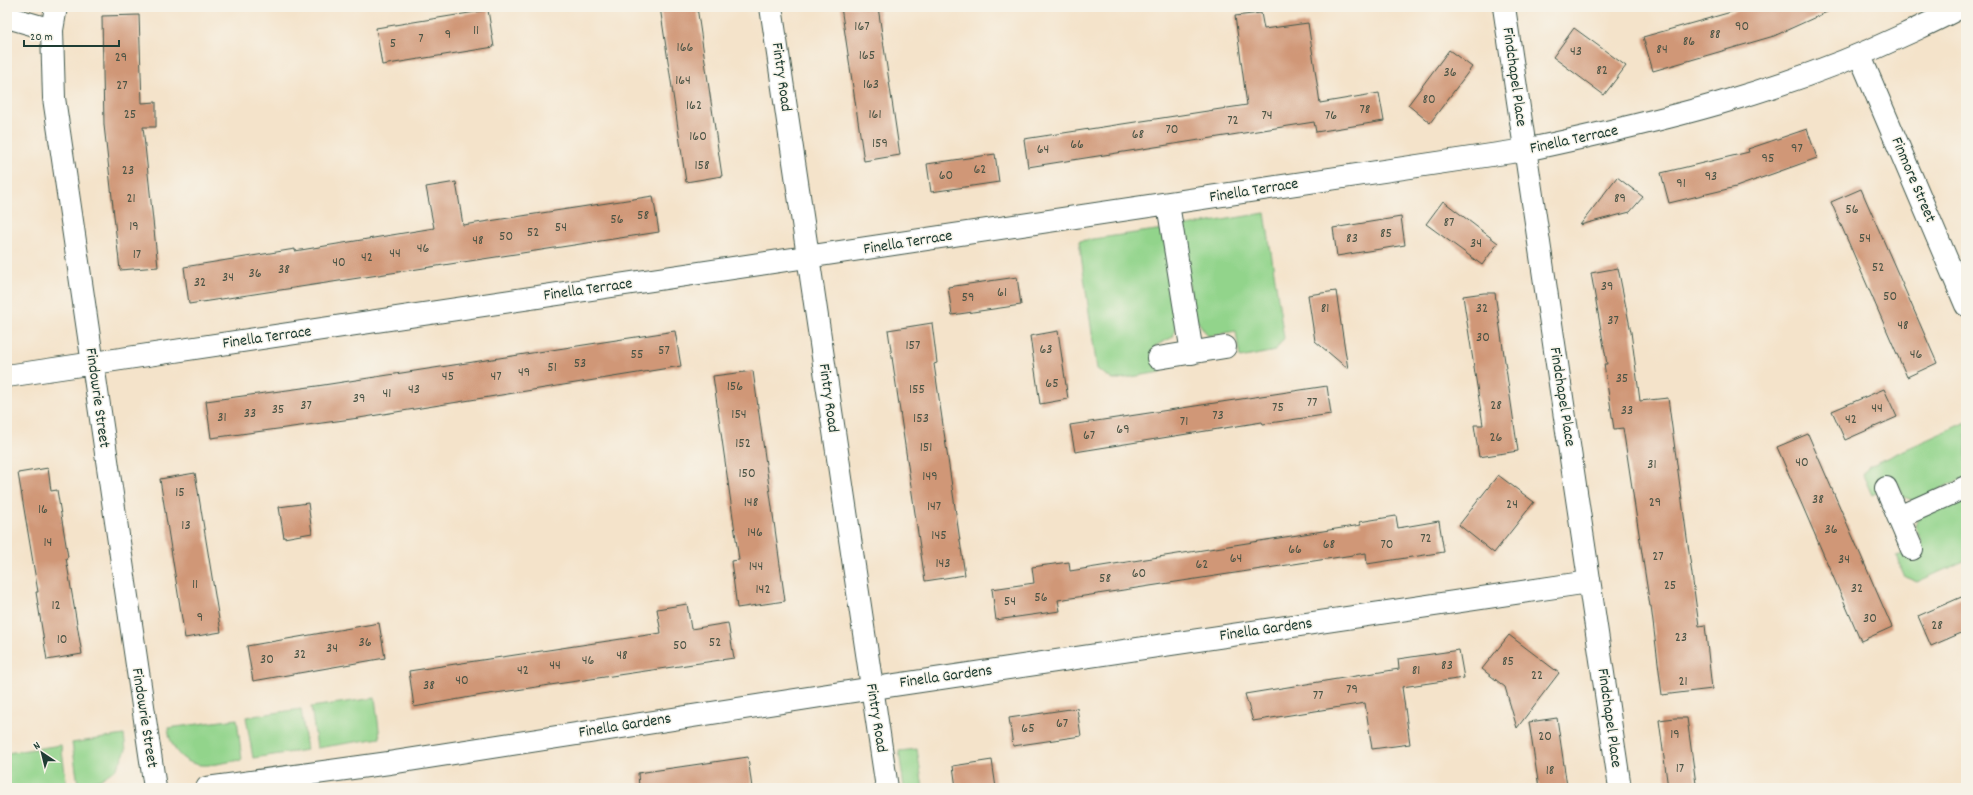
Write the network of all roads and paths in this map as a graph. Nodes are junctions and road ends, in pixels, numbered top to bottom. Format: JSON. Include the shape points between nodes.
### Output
{"nodes":[{"id":1,"x":56,"y":7,"type":"edge"},
{"id":2,"x":771,"y":7,"type":"edge"},
{"id":3,"x":1504,"y":7,"type":"edge"},
{"id":4,"x":1961,"y":7,"type":"edge"},
{"id":5,"x":7,"y":17,"type":"edge"},
{"id":6,"x":52,"y":30,"type":"junction"},
{"id":7,"x":1860,"y":56,"type":"junction"},
{"id":8,"x":1525,"y":150,"type":"junction"},
{"id":9,"x":1168,"y":204,"type":"junction"},
{"id":10,"x":808,"y":258,"type":"junction"},
{"id":11,"x":1966,"y":305,"type":"edge"},
{"id":12,"x":1225,"y":347,"type":"dead end"},
{"id":13,"x":1192,"y":353,"type":"junction"},
{"id":14,"x":1158,"y":358,"type":"dead end"},
{"id":15,"x":91,"y":364,"type":"junction"},
{"id":16,"x":7,"y":376,"type":"edge"},
{"id":17,"x":1966,"y":487,"type":"edge"},
{"id":18,"x":1886,"y":488,"type":"dead end"},
{"id":19,"x":1899,"y":517,"type":"junction"},
{"id":20,"x":1912,"y":549,"type":"dead end"},
{"id":21,"x":1589,"y":582,"type":"junction"},
{"id":22,"x":872,"y":688,"type":"junction"},
{"id":23,"x":155,"y":788,"type":"edge"},
{"id":24,"x":207,"y":788,"type":"edge"},
{"id":25,"x":887,"y":788,"type":"edge"},
{"id":26,"x":1620,"y":788,"type":"edge"}],
"edges":[{"from":1,"to":6,"type":"street","name":"Findowrie Street"},
{"from":2,"to":10,"type":"street","name":"Fintry Road"},
{"from":3,"to":8,"type":"street","name":"Findchapel Place"},
{"from":4,"to":7,"type":"street","name":"Finella Terrace"},
{"from":5,"to":6,"type":"street"},
{"from":6,"to":15,"type":"street","name":"Findowrie Street","via":[[54,98]]},
{"from":7,"to":8,"type":"street","name":"Finella Terrace","via":[[1740,99],[1624,129]]},
{"from":7,"to":11,"type":"street","name":"Finmore Street"},
{"from":8,"to":9,"type":"street","name":"Finella Terrace"},
{"from":8,"to":21,"type":"street","name":"Findchapel Place"},
{"from":9,"to":10,"type":"street","name":"Finella Terrace"},
{"from":9,"to":13,"type":"street"},
{"from":10,"to":15,"type":"street","name":"Finella Terrace"},
{"from":10,"to":22,"type":"street","name":"Fintry Road"},
{"from":12,"to":13,"type":"street"},
{"from":13,"to":14,"type":"street"},
{"from":15,"to":16,"type":"street","name":"Finella Terrace"},
{"from":15,"to":23,"type":"street","name":"Findowrie Street"},
{"from":17,"to":19,"type":"street"},
{"from":18,"to":19,"type":"street"},
{"from":19,"to":20,"type":"street"},
{"from":21,"to":22,"type":"street","name":"Finella Gardens"},
{"from":21,"to":26,"type":"street","name":"Findchapel Place"},
{"from":22,"to":24,"type":"street","name":"Finella Gardens","via":[[389,764]]},
{"from":22,"to":25,"type":"street","name":"Fintry Road"}]}
